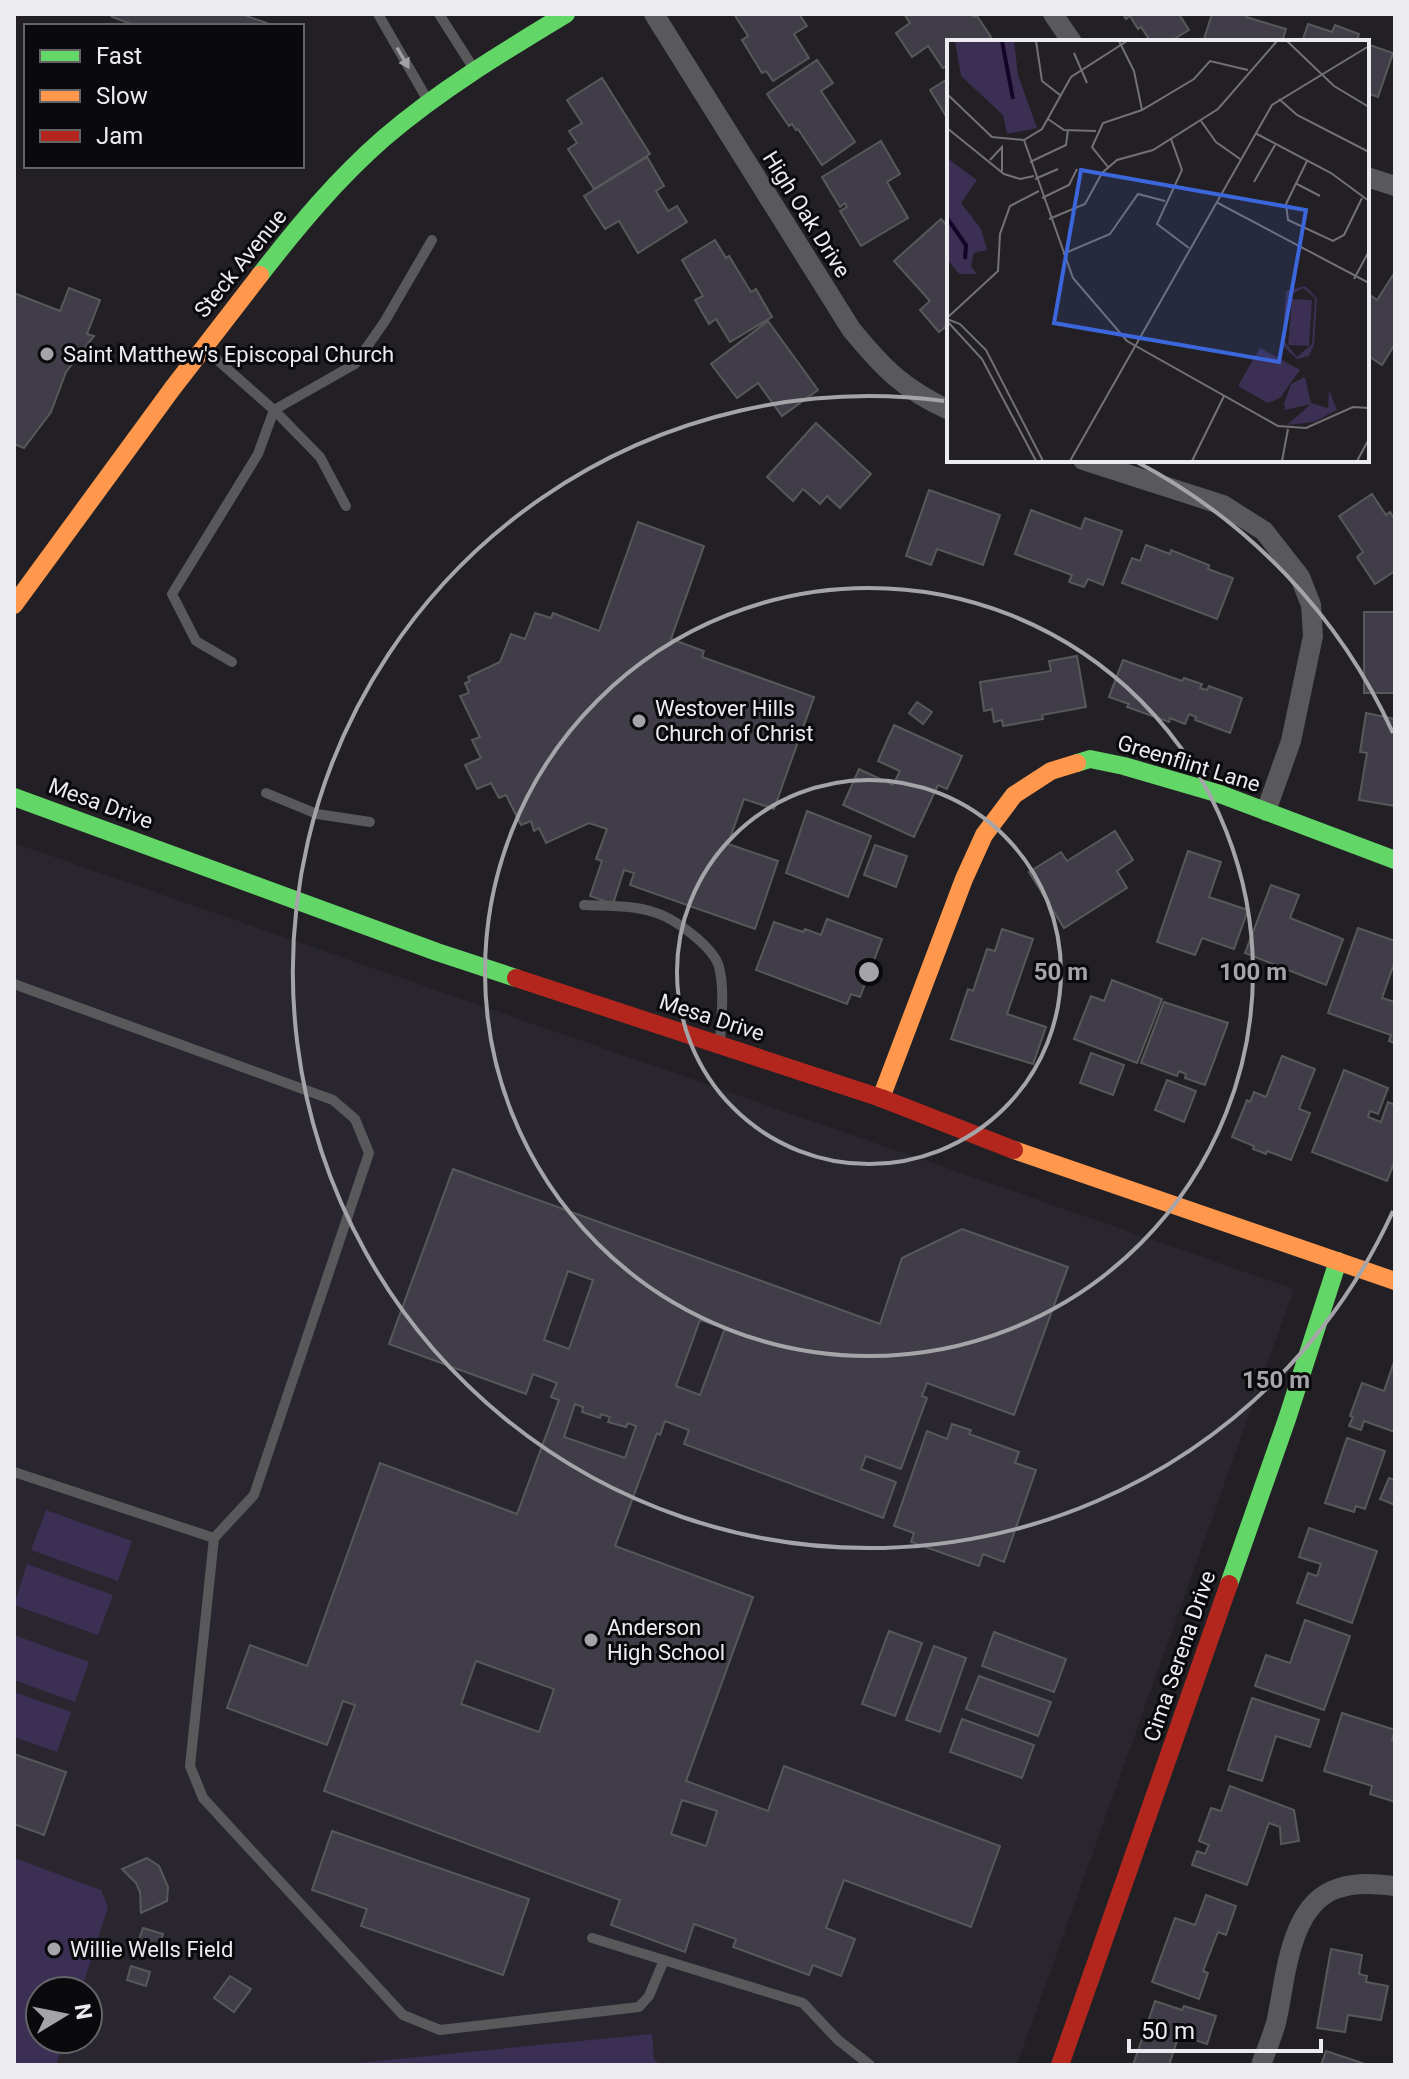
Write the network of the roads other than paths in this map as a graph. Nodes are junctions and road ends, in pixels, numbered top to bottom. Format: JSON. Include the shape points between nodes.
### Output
{"nodes":[{"id":1,"x":378,"y":14,"type":"edge"},
{"id":2,"x":439,"y":14,"type":"edge"},
{"id":3,"x":566,"y":14,"type":"edge"},
{"id":4,"x":654,"y":14,"type":"edge"},
{"id":5,"x":1053,"y":14,"type":"edge"},
{"id":6,"x":1071,"y":40,"type":"edge"},
{"id":7,"x":475,"y":71,"type":"junction"},
{"id":8,"x":428,"y":101,"type":"junction"},
{"id":9,"x":1369,"y":178,"type":"edge"},
{"id":10,"x":1395,"y":186,"type":"edge"},
{"id":11,"x":432,"y":240,"type":"dead end"},
{"id":12,"x":204,"y":348,"type":"junction"},
{"id":13,"x":947,"y":409,"type":"edge"},
{"id":14,"x":274,"y":410,"type":"junction"},
{"id":15,"x":1089,"y":462,"type":"edge"},
{"id":16,"x":346,"y":506,"type":"dead end"},
{"id":17,"x":14,"y":605,"type":"edge"},
{"id":18,"x":232,"y":662,"type":"dead end"},
{"id":19,"x":266,"y":793,"type":"dead end"},
{"id":20,"x":14,"y":797,"type":"edge"},
{"id":21,"x":1266,"y":811,"type":"junction"},
{"id":22,"x":370,"y":822,"type":"dead end"},
{"id":23,"x":1395,"y":860,"type":"edge"},
{"id":24,"x":584,"y":905,"type":"dead end"},
{"id":25,"x":14,"y":984,"type":"edge"},
{"id":26,"x":720,"y":1045,"type":"junction"},
{"id":27,"x":881,"y":1098,"type":"junction"},
{"id":28,"x":1338,"y":1261,"type":"junction"},
{"id":29,"x":1395,"y":1281,"type":"edge"},
{"id":30,"x":14,"y":1472,"type":"edge"},
{"id":31,"x":214,"y":1538,"type":"junction"},
{"id":32,"x":1395,"y":1886,"type":"edge"},
{"id":33,"x":592,"y":1938,"type":"dead end"},
{"id":34,"x":664,"y":1960,"type":"junction"},
{"id":35,"x":870,"y":2065,"type":"edge"},
{"id":36,"x":1060,"y":2065,"type":"edge"},
{"id":37,"x":1261,"y":2065,"type":"edge"}],
"edges":[{"from":1,"to":8,"type":"lane","one_way":true},
{"from":2,"to":7,"type":"lane"},
{"from":3,"to":7,"type":"street","name":"Steck Avenue"},
{"from":4,"to":13,"type":"street","name":"High Oak Drive","via":[[851,329],[884,369]]},
{"from":5,"to":6,"type":"street"},
{"from":7,"to":8,"type":"street","name":"Steck Avenue"},
{"from":8,"to":12,"type":"street","name":"Steck Avenue","via":[[358,162],[282,247]]},
{"from":9,"to":10,"type":"street"},
{"from":11,"to":14,"type":"lane","via":[[355,364]]},
{"from":12,"to":14,"type":"lane"},
{"from":12,"to":17,"type":"street","name":"Steck Avenue"},
{"from":14,"to":16,"type":"lane","via":[[320,457]]},
{"from":14,"to":18,"type":"lane","via":[[258,454],[172,594],[196,641]]},
{"from":15,"to":21,"type":"street","via":[[1223,505],[1264,531],[1300,577],[1311,605],[1313,636],[1291,741]]},
{"from":19,"to":22,"type":"lane","via":[[317,814]]},
{"from":20,"to":26,"type":"street","name":"Mesa Drive","via":[[437,952]]},
{"from":21,"to":23,"type":"street","name":"Greenflint Lane"},
{"from":21,"to":27,"type":"street","name":"Greenflint Lane","via":[[1179,781],[1090,759],[1051,771],[1014,795],[984,835],[964,879]]},
{"from":24,"to":26,"type":"lane","via":[[657,913],[709,949],[719,965]]},
{"from":25,"to":31,"type":"lane","via":[[333,1100],[355,1119],[369,1153],[254,1495]]},
{"from":26,"to":27,"type":"street","name":"Mesa Drive"},
{"from":27,"to":28,"type":"street","name":"Mesa Drive","via":[[1033,1157]]},
{"from":28,"to":29,"type":"street","name":"Mesa Drive"},
{"from":28,"to":36,"type":"street","name":"Cima Serena Drive"},
{"from":30,"to":31,"type":"lane"},
{"from":31,"to":34,"type":"lane","via":[[190,1766],[203,1798],[403,2015],[440,2030],[639,2007]]},
{"from":32,"to":37,"type":"street","via":[[1335,1888],[1304,1916],[1294,1934],[1275,2027]]},
{"from":33,"to":34,"type":"lane"},
{"from":34,"to":35,"type":"lane","via":[[803,2003]]}]}
